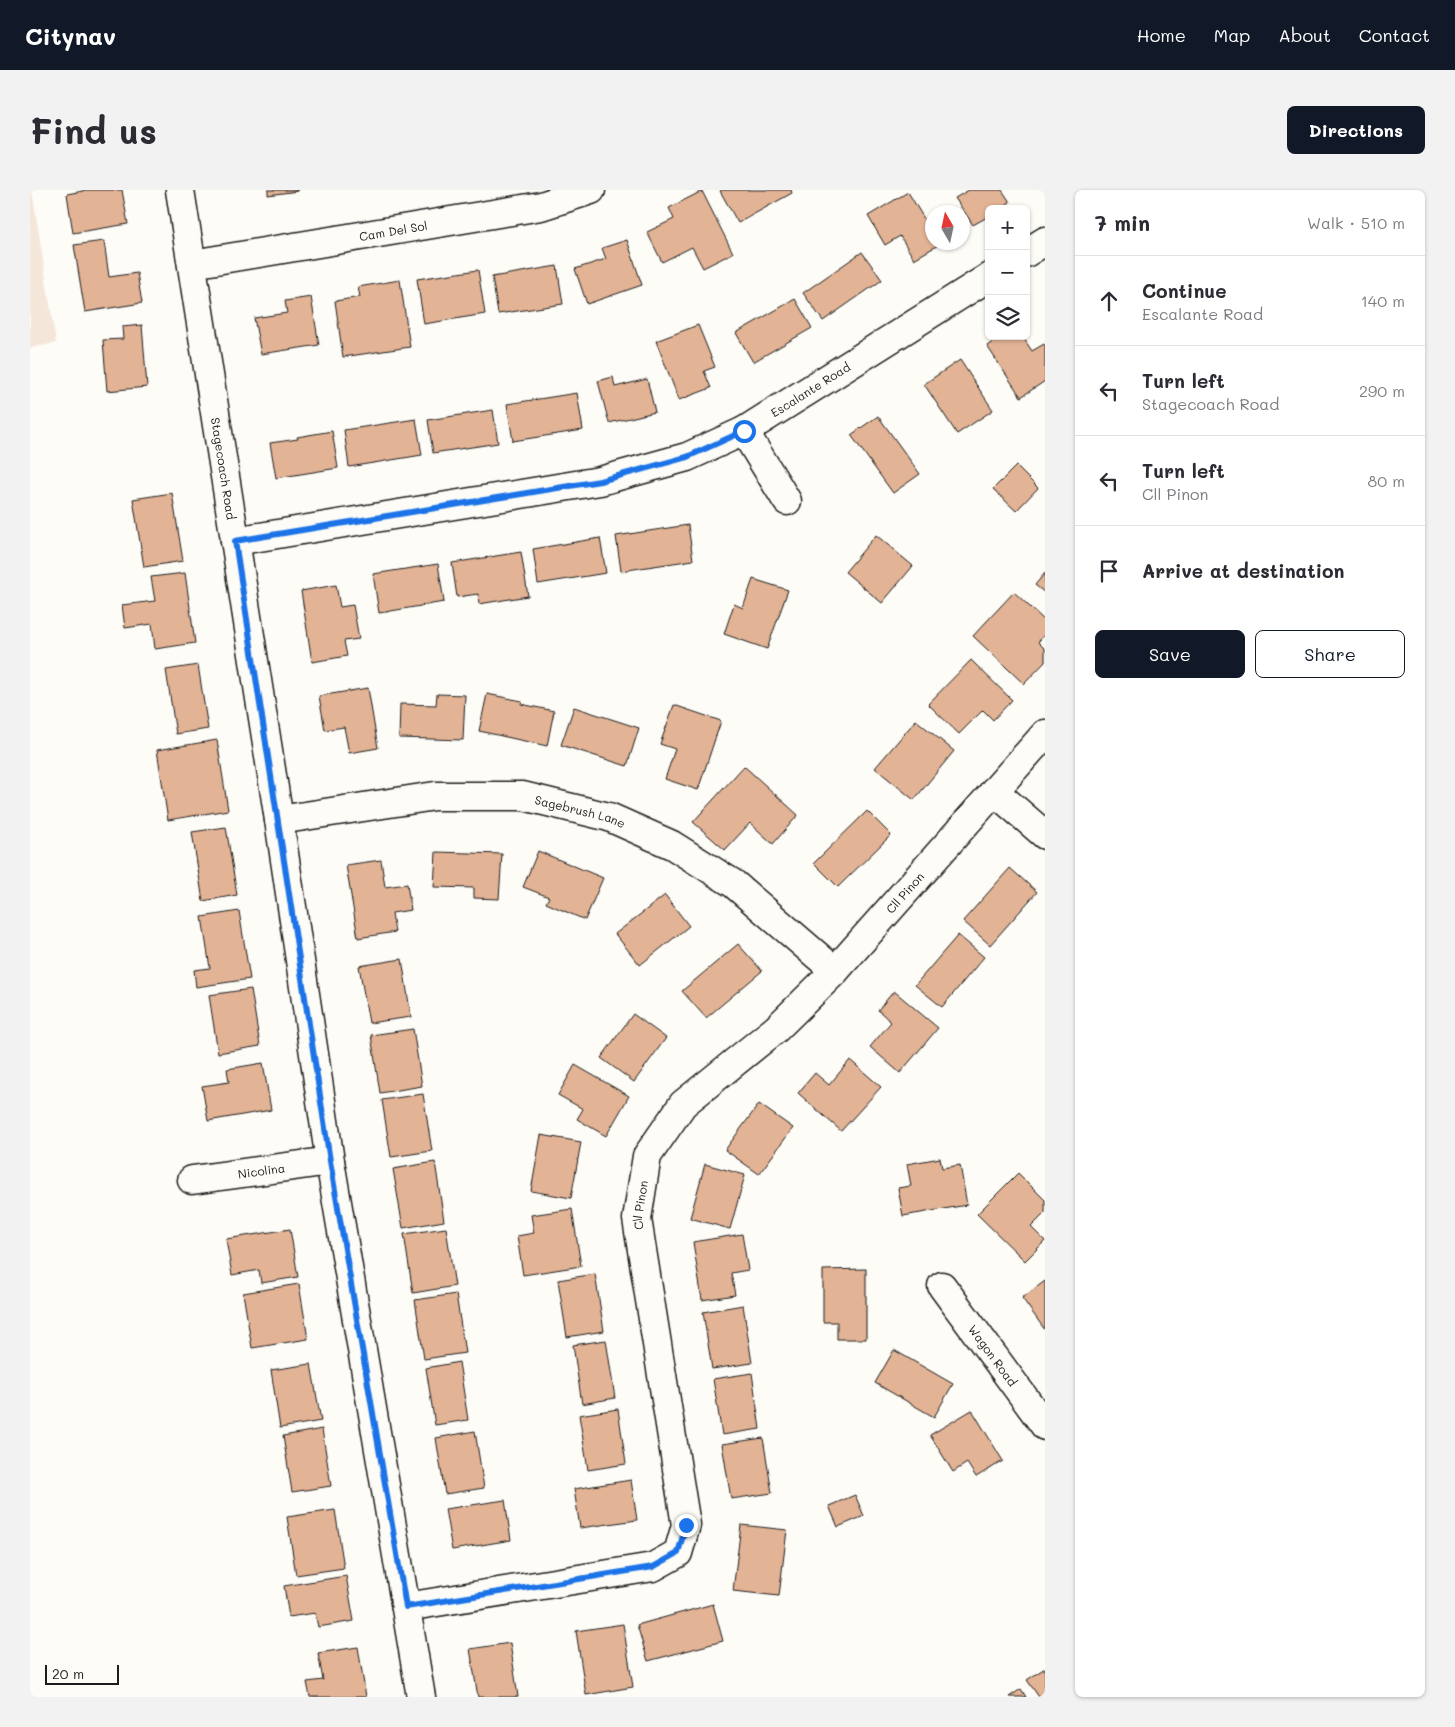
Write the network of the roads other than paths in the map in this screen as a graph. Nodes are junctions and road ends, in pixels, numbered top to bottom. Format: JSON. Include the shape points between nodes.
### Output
{"nodes":[{"id":1,"x":180,"y":190,"type":"edge"},
{"id":2,"x":591,"y":190,"type":"edge"},
{"id":3,"x":1045,"y":241,"type":"edge"},
{"id":4,"x":1030,"y":250,"type":"edge"},
{"id":5,"x":192,"y":264,"type":"junction"},
{"id":6,"x":985,"y":280,"type":"edge"},
{"id":7,"x":744,"y":431,"type":"junction"},
{"id":8,"x":787,"y":501,"type":"dead end"},
{"id":9,"x":235,"y":541,"type":"junction"},
{"id":10,"x":1045,"y":734,"type":"edge"},
{"id":11,"x":994,"y":790,"type":"junction"},
{"id":12,"x":279,"y":820,"type":"junction"},
{"id":13,"x":1045,"y":834,"type":"edge"},
{"id":14,"x":835,"y":971,"type":"junction"},
{"id":15,"x":330,"y":1161,"type":"junction"},
{"id":16,"x":192,"y":1180,"type":"dead end"},
{"id":17,"x":942,"y":1286,"type":"dead end"},
{"id":18,"x":1042,"y":1414,"type":"edge"},
{"id":19,"x":406,"y":1607,"type":"junction"},
{"id":20,"x":421,"y":1697,"type":"edge"}],
"edges":[{"from":1,"to":5,"type":"street","name":"Stagecoach Road"},
{"from":2,"to":5,"type":"street","name":"Cam Del Sol","via":[[541,206]]},
{"from":3,"to":4,"type":"street"},
{"from":5,"to":9,"type":"street","name":"Stagecoach Road"},
{"from":6,"to":7,"type":"street","name":"Escalante Road"},
{"from":7,"to":8,"type":"street"},
{"from":7,"to":9,"type":"street","name":"Escalante Road","via":[[687,457],[600,481]]},
{"from":9,"to":12,"type":"street","name":"Stagecoach Road"},
{"from":10,"to":11,"type":"street","name":"Cll Pinon"},
{"from":11,"to":13,"type":"street"},
{"from":11,"to":14,"type":"street","name":"Cll Pinon"},
{"from":12,"to":14,"type":"street","name":"Sagebrush Lane","via":[[445,796],[523,796],[609,817],[672,845],[734,884]]},
{"from":12,"to":15,"type":"street","name":"Stagecoach Road"},
{"from":14,"to":19,"type":"street","name":"Cll Pinon","via":[[776,1029],[683,1104],[647,1156],[636,1219],[686,1525],[678,1553],[653,1567]]},
{"from":15,"to":16,"type":"street","name":"Nicolina"},
{"from":15,"to":19,"type":"street","name":"Stagecoach Road"},
{"from":17,"to":18,"type":"street","name":"Wagon Road"},
{"from":19,"to":20,"type":"street","name":"Stagecoach Road"}]}
